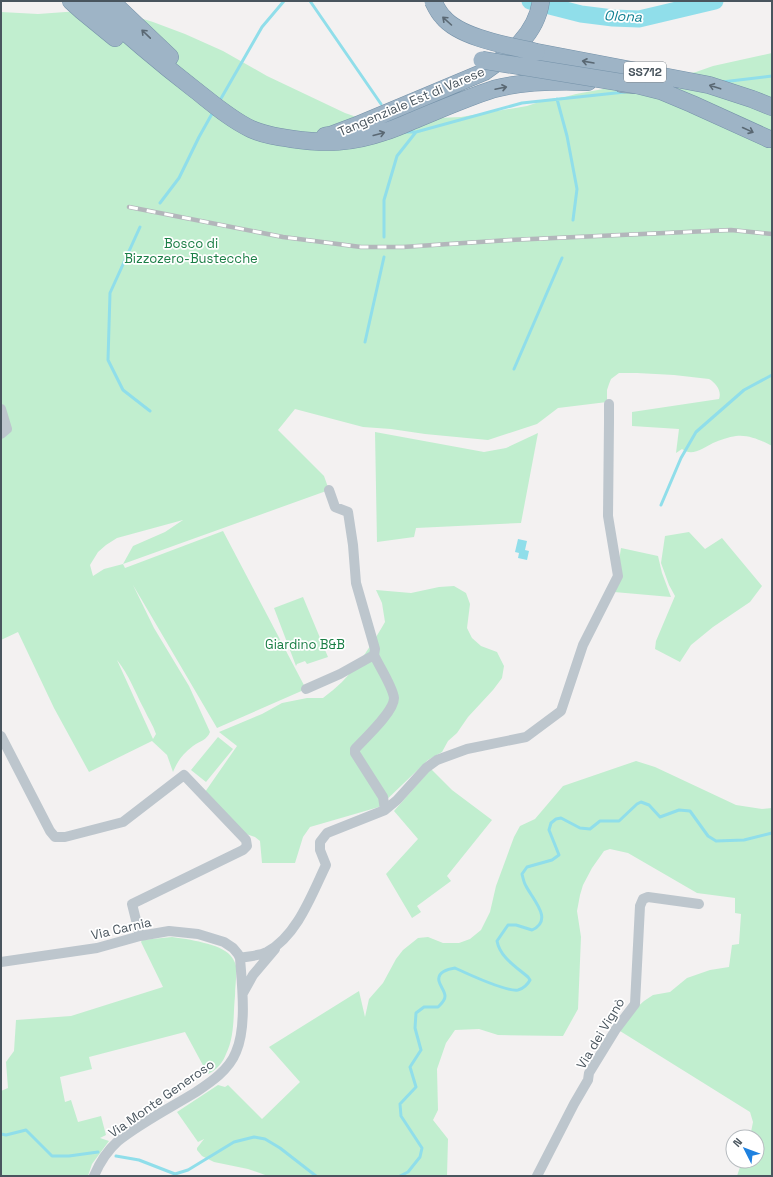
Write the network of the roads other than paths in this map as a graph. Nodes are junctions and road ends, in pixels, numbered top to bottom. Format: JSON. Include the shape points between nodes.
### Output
{"nodes":[{"id":1,"x":71,"y":1,"type":"edge"},
{"id":2,"x":90,"y":1,"type":"edge"},
{"id":3,"x":111,"y":1,"type":"edge"},
{"id":4,"x":433,"y":1,"type":"edge"},
{"id":5,"x":541,"y":1,"type":"edge"},
{"id":6,"x":458,"y":39,"type":"dead end"},
{"id":7,"x":536,"y":52,"type":"junction"},
{"id":8,"x":482,"y":60,"type":"dead end"},
{"id":9,"x":637,"y":85,"type":"junction"},
{"id":10,"x":200,"y":94,"type":"junction"},
{"id":11,"x":772,"y":107,"type":"edge"},
{"id":12,"x":300,"y":140,"type":"junction"},
{"id":13,"x":769,"y":140,"type":"dead end"},
{"id":14,"x":609,"y":404,"type":"dead end"},
{"id":15,"x":1,"y":409,"type":"edge"},
{"id":16,"x":1,"y":434,"type":"edge"},
{"id":17,"x":329,"y":490,"type":"dead end"},
{"id":18,"x":374,"y":655,"type":"junction"},
{"id":19,"x":306,"y":689,"type":"dead end"},
{"id":20,"x":1,"y":736,"type":"edge"},
{"id":21,"x":385,"y":810,"type":"junction"},
{"id":22,"x":699,"y":904,"type":"dead end"},
{"id":23,"x":140,"y":936,"type":"junction"},
{"id":24,"x":281,"y":943,"type":"junction"},
{"id":25,"x":240,"y":958,"type":"junction"},
{"id":26,"x":1,"y":962,"type":"edge"},
{"id":27,"x":243,"y":993,"type":"junction"},
{"id":28,"x":94,"y":1176,"type":"edge"},
{"id":29,"x":537,"y":1176,"type":"edge"}],
"edges":[{"from":1,"to":10,"type":"highway","via":[[148,65]]},
{"from":2,"to":10,"type":"highway","name":"Tangenziale Est di Varese","via":[[159,62]]},
{"from":10,"to":3,"type":"highway","one_way":true,"via":[[177,64]]},
{"from":7,"to":4,"type":"highway","one_way":true,"bridge":true,"via":[[460,31],[443,18]]},
{"from":5,"to":12,"type":"highway","name":"Tangenziale Est di Varese","via":[[531,30],[524,39],[484,72],[355,126]]},
{"from":6,"to":7,"type":"highway","bridge":true},
{"from":11,"to":7,"type":"highway","number":"SS712","one_way":true,"via":[[709,85]]},
{"from":8,"to":9,"type":"highway","bridge":true},
{"from":12,"to":9,"type":"highway","name":"Tangenziale Est di Varese","one_way":true,"bridge":true,"via":[[356,140],[385,132],[496,89],[568,82]]},
{"from":9,"to":13,"type":"highway","name":"Tangenziale Est di Varese","number":"SS712","one_way":true,"via":[[661,91]]},
{"from":10,"to":12,"type":"highway","name":"Tangenziale Est di Varese","via":[[227,115],[251,129]]},
{"from":14,"to":21,"type":"street","name":"Via Monte Generoso","via":[[608,516],[618,576],[583,645],[561,711],[526,737],[467,748],[437,760]]},
{"from":15,"to":16,"type":"street","via":[[7,429]]},
{"from":17,"to":18,"type":"street","via":[[336,507],[348,512],[356,583],[375,649]]},
{"from":18,"to":19,"type":"street"},
{"from":18,"to":21,"type":"street","via":[[391,688],[393,704],[355,749],[355,753],[383,797]]},
{"from":20,"to":23,"type":"street","via":[[55,837],[65,838],[124,822],[184,775],[246,840],[247,846],[243,850],[132,904]]},
{"from":21,"to":24,"type":"street","name":"Via Monte Generoso","via":[[327,833],[320,842],[320,850],[326,865],[301,915]]},
{"from":22,"to":29,"type":"street","name":"Via dei Vignò","via":[[648,897],[643,899],[640,906],[635,1004],[589,1073],[588,1080]]},
{"from":23,"to":25,"type":"street","name":"Via Carnia","via":[[169,931],[198,934],[224,942],[233,948]]},
{"from":23,"to":26,"type":"street","name":"Via Carnia","via":[[96,948]]},
{"from":24,"to":25,"type":"street","name":"Via Monte Generoso","via":[[266,952]]},
{"from":24,"to":27,"type":"street","name":"Via Monte Generoso","via":[[253,975]]},
{"from":25,"to":27,"type":"street","name":"Via Monte Generoso"},
{"from":27,"to":28,"type":"street","name":"Via Monte Generoso","via":[[241,1033],[236,1053],[226,1068],[215,1079],[118,1141],[108,1152]]}]}
